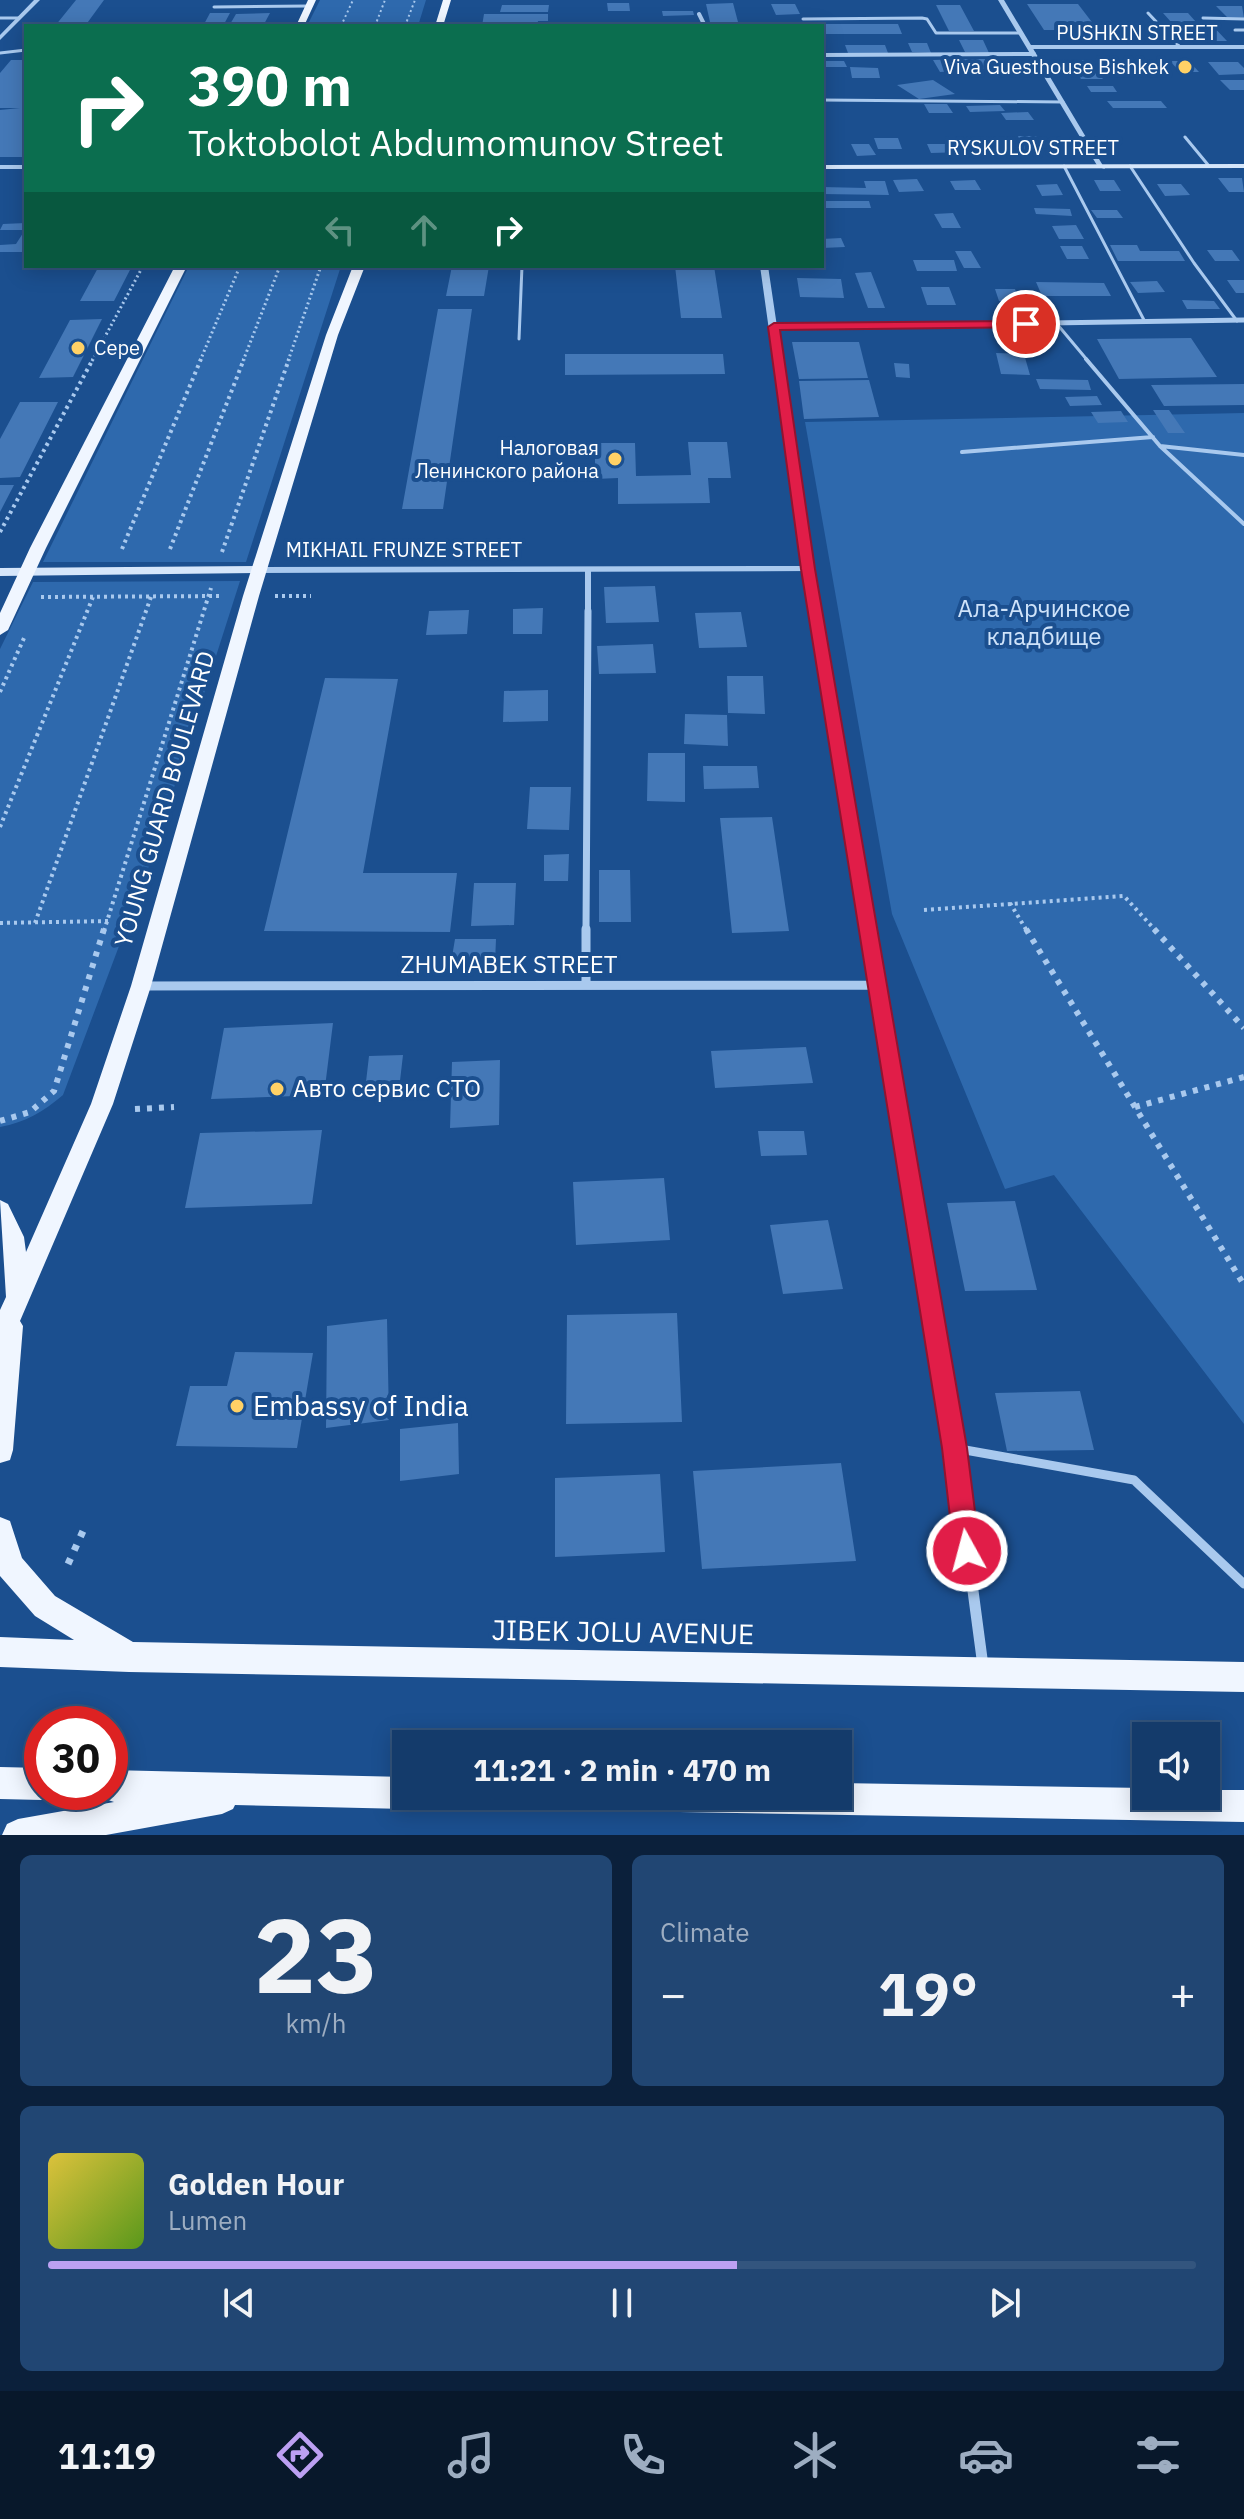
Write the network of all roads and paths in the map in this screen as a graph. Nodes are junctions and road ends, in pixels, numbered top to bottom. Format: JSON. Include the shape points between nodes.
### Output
{"nodes":[{"id":1,"x":37,"y":0,"type":"edge"},
{"id":2,"x":353,"y":0,"type":"edge"},
{"id":3,"x":385,"y":0,"type":"edge"},
{"id":4,"x":415,"y":0,"type":"edge"},
{"id":5,"x":447,"y":0,"type":"edge"},
{"id":6,"x":1001,"y":0,"type":"edge"},
{"id":7,"x":310,"y":3,"type":"edge"},
{"id":8,"x":214,"y":7,"type":"dead end"},
{"id":9,"x":1148,"y":13,"type":"dead end"},
{"id":10,"x":699,"y":14,"type":"dead end"},
{"id":11,"x":0,"y":18,"type":"edge"},
{"id":12,"x":19,"y":18,"type":"junction"},
{"id":13,"x":1203,"y":18,"type":"dead end"},
{"id":14,"x":803,"y":19,"type":"dead end"},
{"id":15,"x":1244,"y":19,"type":"edge"},
{"id":16,"x":301,"y":24,"type":"edge"},
{"id":17,"x":342,"y":24,"type":"edge"},
{"id":18,"x":376,"y":24,"type":"edge"},
{"id":19,"x":406,"y":24,"type":"edge"},
{"id":20,"x":440,"y":24,"type":"edge"},
{"id":21,"x":704,"y":24,"type":"edge"},
{"id":22,"x":1235,"y":30,"type":"dead end"},
{"id":23,"x":1244,"y":30,"type":"edge"},
{"id":24,"x":1021,"y":33,"type":"junction"},
{"id":25,"x":0,"y":38,"type":"edge"},
{"id":26,"x":1180,"y":47,"type":"junction"},
{"id":27,"x":1244,"y":47,"type":"edge"},
{"id":28,"x":24,"y":50,"type":"edge"},
{"id":29,"x":1032,"y":51,"type":"junction"},
{"id":30,"x":0,"y":53,"type":"edge"},
{"id":31,"x":824,"y":55,"type":"edge"},
{"id":32,"x":824,"y":100,"type":"edge"},
{"id":33,"x":1063,"y":102,"type":"junction"},
{"id":34,"x":1185,"y":137,"type":"dead end"},
{"id":35,"x":1064,"y":166,"type":"junction"},
{"id":36,"x":1130,"y":166,"type":"junction"},
{"id":37,"x":1209,"y":166,"type":"junction"},
{"id":38,"x":1244,"y":166,"type":"edge"},
{"id":39,"x":0,"y":167,"type":"edge"},
{"id":40,"x":24,"y":167,"type":"edge"},
{"id":41,"x":824,"y":167,"type":"edge"},
{"id":42,"x":1102,"y":167,"type":"junction"},
{"id":43,"x":142,"y":268,"type":"edge"},
{"id":44,"x":180,"y":268,"type":"edge"},
{"id":45,"x":239,"y":268,"type":"edge"},
{"id":46,"x":279,"y":268,"type":"edge"},
{"id":47,"x":320,"y":268,"type":"edge"},
{"id":48,"x":358,"y":268,"type":"edge"},
{"id":49,"x":522,"y":268,"type":"edge"},
{"id":50,"x":764,"y":268,"type":"edge"},
{"id":51,"x":1240,"y":320,"type":"edge"},
{"id":52,"x":1145,"y":322,"type":"junction"},
{"id":53,"x":1057,"y":324,"type":"junction"},
{"id":54,"x":774,"y":327,"type":"junction"},
{"id":55,"x":519,"y":339,"type":"dead end"},
{"id":56,"x":1153,"y":437,"type":"junction"},
{"id":57,"x":1160,"y":446,"type":"junction"},
{"id":58,"x":962,"y":452,"type":"dead end"},
{"id":59,"x":1244,"y":455,"type":"edge"},
{"id":60,"x":1244,"y":524,"type":"edge"},
{"id":61,"x":0,"y":532,"type":"edge"},
{"id":62,"x":122,"y":549,"type":"dead end"},
{"id":63,"x":170,"y":549,"type":"dead end"},
{"id":64,"x":219,"y":560,"type":"dead end"},
{"id":65,"x":808,"y":569,"type":"junction"},
{"id":66,"x":260,"y":570,"type":"junction"},
{"id":67,"x":588,"y":570,"type":"junction"},
{"id":68,"x":0,"y":572,"type":"edge"},
{"id":69,"x":26,"y":572,"type":"junction"},
{"id":70,"x":208,"y":596,"type":"junction"},
{"id":71,"x":223,"y":596,"type":"dead end"},
{"id":72,"x":274,"y":596,"type":"dead end"},
{"id":73,"x":311,"y":596,"type":"dead end"},
{"id":74,"x":28,"y":597,"type":"dead end"},
{"id":75,"x":93,"y":597,"type":"junction"},
{"id":76,"x":151,"y":597,"type":"junction"},
{"id":77,"x":0,"y":630,"type":"edge"},
{"id":78,"x":0,"y":827,"type":"edge"},
{"id":79,"x":1010,"y":903,"type":"junction"},
{"id":80,"x":924,"y":910,"type":"dead end"},
{"id":81,"x":108,"y":921,"type":"junction"},
{"id":82,"x":0,"y":923,"type":"edge"},
{"id":83,"x":35,"y":923,"type":"junction"},
{"id":84,"x":586,"y":985,"type":"junction"},
{"id":85,"x":877,"y":985,"type":"junction"},
{"id":86,"x":141,"y":986,"type":"junction"},
{"id":87,"x":1244,"y":1028,"type":"edge"},
{"id":88,"x":1244,"y":1077,"type":"edge"},
{"id":89,"x":174,"y":1107,"type":"dead end"},
{"id":90,"x":1135,"y":1107,"type":"junction"},
{"id":91,"x":135,"y":1109,"type":"dead end"},
{"id":92,"x":29,"y":1118,"type":"dead end"},
{"id":93,"x":15,"y":1119,"type":"junction"},
{"id":94,"x":0,"y":1121,"type":"edge"},
{"id":95,"x":0,"y":1211,"type":"edge"},
{"id":96,"x":1244,"y":1285,"type":"edge"},
{"id":97,"x":7,"y":1321,"type":"edge"},
{"id":98,"x":954,"y":1448,"type":"junction"},
{"id":99,"x":0,"y":1450,"type":"edge"},
{"id":100,"x":0,"y":1531,"type":"edge"},
{"id":101,"x":83,"y":1531,"type":"dead end"},
{"id":102,"x":68,"y":1564,"type":"dead end"},
{"id":103,"x":1244,"y":1584,"type":"edge"},
{"id":104,"x":0,"y":1652,"type":"edge"},
{"id":105,"x":129,"y":1657,"type":"junction"},
{"id":106,"x":984,"y":1673,"type":"junction"},
{"id":107,"x":1244,"y":1677,"type":"edge"},
{"id":108,"x":0,"y":1783,"type":"edge"},
{"id":109,"x":24,"y":1784,"type":"edge"},
{"id":110,"x":128,"y":1786,"type":"edge"},
{"id":111,"x":265,"y":1790,"type":"junction"},
{"id":112,"x":392,"y":1793,"type":"edge"},
{"id":113,"x":852,"y":1799,"type":"edge"},
{"id":114,"x":1244,"y":1806,"type":"edge"},
{"id":115,"x":18,"y":1835,"type":"edge"}],
"edges":[{"from":1,"to":12,"type":"street"},
{"from":2,"to":17,"type":"path"},
{"from":3,"to":18,"type":"path"},
{"from":4,"to":19,"type":"path"},
{"from":5,"to":20,"type":"main road"},
{"from":6,"to":24,"type":"street"},
{"from":7,"to":8,"type":"lane"},
{"from":7,"to":16,"type":"main road"},
{"from":9,"to":26,"type":"lane"},
{"from":10,"to":21,"type":"street"},
{"from":11,"to":12,"type":"lane"},
{"from":12,"to":25,"type":"street"},
{"from":13,"to":15,"type":"lane"},
{"from":14,"to":24,"type":"lane","via":[[922,18],[936,33]]},
{"from":22,"to":23,"type":"lane"},
{"from":24,"to":29,"type":"street"},
{"from":26,"to":27,"type":"street","name":"PUSHKIN STREET"},
{"from":26,"to":29,"type":"street","name":"PUSHKIN STREET"},
{"from":28,"to":30,"type":"lane"},
{"from":29,"to":31,"type":"street","name":"PUSHKIN STREET"},
{"from":29,"to":33,"type":"street"},
{"from":32,"to":33,"type":"lane"},
{"from":33,"to":42,"type":"street"},
{"from":34,"to":37,"type":"lane"},
{"from":35,"to":41,"type":"main road","name":"RYSKULOV STREET"},
{"from":35,"to":42,"type":"main road","name":"RYSKULOV STREET"},
{"from":35,"to":52,"type":"lane"},
{"from":36,"to":37,"type":"main road","name":"RYSKULOV STREET"},
{"from":36,"to":42,"type":"main road","name":"RYSKULOV STREET"},
{"from":36,"to":51,"type":"lane","via":[[1194,263]]},
{"from":37,"to":38,"type":"main road","name":"RYSKULOV STREET"},
{"from":39,"to":40,"type":"street"},
{"from":43,"to":61,"type":"path"},
{"from":44,"to":69,"type":"main road"},
{"from":45,"to":62,"type":"path"},
{"from":46,"to":63,"type":"path"},
{"from":47,"to":64,"type":"path"},
{"from":48,"to":66,"type":"main road","name":"YOUNG GUARD BOULEVARD","via":[[332,335]]},
{"from":49,"to":55,"type":"lane"},
{"from":50,"to":54,"type":"street"},
{"from":51,"to":52,"type":"street"},
{"from":52,"to":53,"type":"street"},
{"from":53,"to":54,"type":"street"},
{"from":53,"to":56,"type":"lane"},
{"from":54,"to":65,"type":"street"},
{"from":56,"to":57,"type":"lane"},
{"from":56,"to":58,"type":"lane"},
{"from":57,"to":59,"type":"lane"},
{"from":57,"to":60,"type":"lane"},
{"from":65,"to":67,"type":"street","name":"MIKHAIL FRUNZE STREET"},
{"from":65,"to":85,"type":"street"},
{"from":66,"to":67,"type":"street","name":"MIKHAIL FRUNZE STREET"},
{"from":66,"to":69,"type":"main road","name":"MIKHAIL FRUNZE STREET"},
{"from":66,"to":86,"type":"main road","name":"YOUNG GUARD BOULEVARD"},
{"from":67,"to":84,"type":"street"},
{"from":68,"to":69,"type":"main road","name":"MIKHAIL FRUNZE STREET"},
{"from":69,"to":77,"type":"main road"},
{"from":70,"to":71,"type":"path"},
{"from":70,"to":76,"type":"path"},
{"from":70,"to":81,"type":"path"},
{"from":72,"to":73,"type":"path"},
{"from":74,"to":75,"type":"path"},
{"from":75,"to":76,"type":"path"},
{"from":75,"to":78,"type":"path"},
{"from":76,"to":83,"type":"path"},
{"from":79,"to":80,"type":"path"},
{"from":79,"to":87,"type":"path","via":[[1124,896]]},
{"from":79,"to":90,"type":"path"},
{"from":81,"to":83,"type":"path"},
{"from":81,"to":93,"type":"path","via":[[54,1091],[38,1108]]},
{"from":82,"to":83,"type":"path"},
{"from":84,"to":85,"type":"street","name":"ZHUMABEK STREET"},
{"from":84,"to":86,"type":"street","name":"ZHUMABEK STREET"},
{"from":85,"to":98,"type":"street"},
{"from":86,"to":97,"type":"main road","name":"YOUNG GUARD BOULEVARD","via":[[102,1104]]},
{"from":88,"to":90,"type":"path"},
{"from":89,"to":91,"type":"path"},
{"from":90,"to":96,"type":"path"},
{"from":92,"to":93,"type":"path"},
{"from":93,"to":94,"type":"path"},
{"from":95,"to":97,"type":"main road","via":[[12,1237]]},
{"from":97,"to":99,"type":"main road"},
{"from":98,"to":103,"type":"lane","via":[[1134,1480]]},
{"from":98,"to":106,"type":"street"},
{"from":100,"to":105,"type":"main road","via":[[10,1566],[45,1606]]},
{"from":101,"to":102,"type":"path"},
{"from":104,"to":105,"type":"main road","name":"JIBEK JOLU AVENUE"},
{"from":105,"to":106,"type":"main road","name":"JIBEK JOLU AVENUE"},
{"from":106,"to":107,"type":"main road","name":"JIBEK JOLU AVENUE"},
{"from":108,"to":109,"type":"main road"},
{"from":110,"to":111,"type":"main road"},
{"from":111,"to":112,"type":"main road"},
{"from":111,"to":115,"type":"main road"},
{"from":113,"to":114,"type":"main road"}]}
